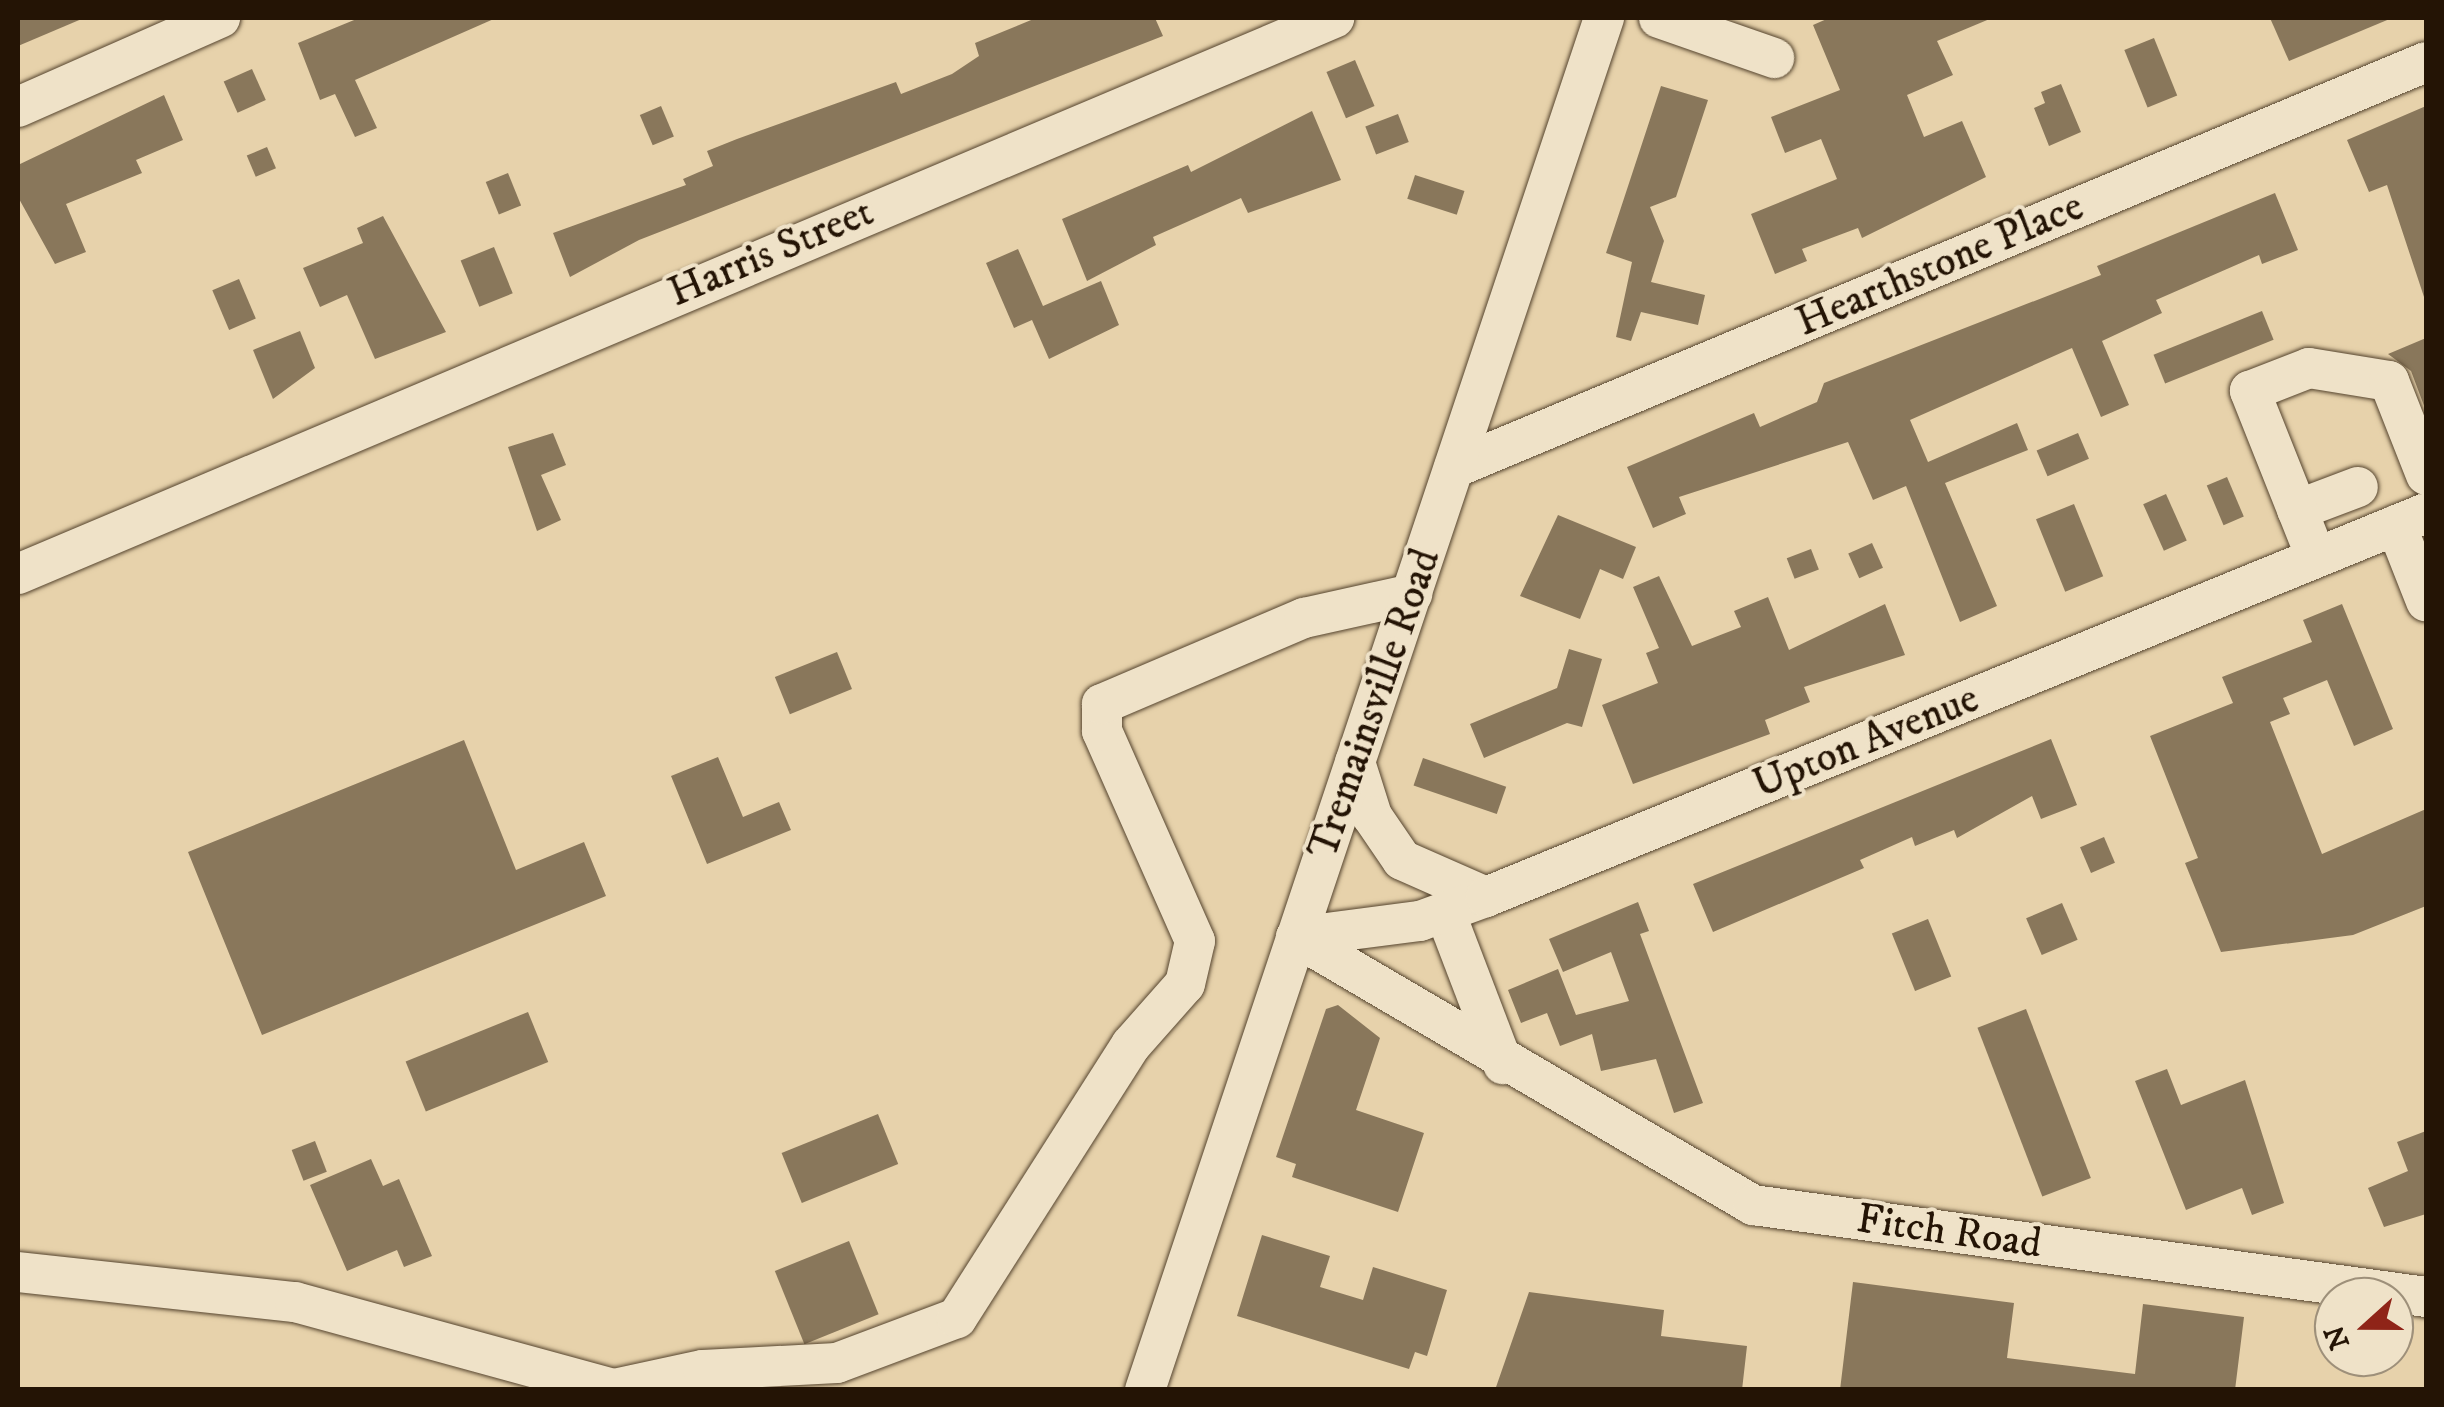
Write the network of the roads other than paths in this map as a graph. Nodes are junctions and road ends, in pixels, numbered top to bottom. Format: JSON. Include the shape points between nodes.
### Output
{"nodes":[{"id":1,"x":220,"y":18,"type":"edge"},
{"id":2,"x":1334,"y":18,"type":"edge"},
{"id":3,"x":1604,"y":18,"type":"edge"},
{"id":4,"x":1659,"y":18,"type":"edge"},
{"id":5,"x":1774,"y":58,"type":"dead end"},
{"id":6,"x":2426,"y":62,"type":"edge"},
{"id":7,"x":18,"y":107,"type":"edge"},
{"id":8,"x":1454,"y":468,"type":"junction"},
{"id":9,"x":2426,"y":475,"type":"edge"},
{"id":10,"x":2358,"y":487,"type":"dead end"},
{"id":11,"x":2297,"y":510,"type":"junction"},
{"id":12,"x":2411,"y":519,"type":"edge"},
{"id":13,"x":2316,"y":558,"type":"junction"},
{"id":14,"x":18,"y":574,"type":"edge"},
{"id":15,"x":1412,"y":594,"type":"junction"},
{"id":16,"x":2426,"y":601,"type":"edge"},
{"id":17,"x":1355,"y":762,"type":"junction"},
{"id":18,"x":1486,"y":897,"type":"junction"},
{"id":19,"x":1445,"y":912,"type":"junction"},
{"id":20,"x":1296,"y":937,"type":"junction"},
{"id":21,"x":1506,"y":1068,"type":"junction"},
{"id":22,"x":18,"y":1272,"type":"edge"},
{"id":23,"x":2426,"y":1297,"type":"edge"},
{"id":24,"x":1144,"y":1390,"type":"edge"}],
"edges":[{"from":1,"to":7,"type":"street"},
{"from":2,"to":14,"type":"street","name":"Harris Street"},
{"from":3,"to":8,"type":"street","name":"Tremainsville Road"},
{"from":4,"to":5,"type":"street"},
{"from":6,"to":8,"type":"street","name":"Hearthstone Place"},
{"from":8,"to":15,"type":"street","name":"Tremainsville Road"},
{"from":9,"to":11,"type":"street","via":[[2389,381],[2310,368],[2250,391]]},
{"from":10,"to":11,"type":"street"},
{"from":11,"to":13,"type":"street"},
{"from":12,"to":13,"type":"street","name":"Upton Avenue"},
{"from":12,"to":16,"type":"street"},
{"from":13,"to":18,"type":"street","name":"Upton Avenue"},
{"from":15,"to":17,"type":"street","name":"Tremainsville Road"},
{"from":15,"to":22,"type":"street","via":[[1304,618],[1102,704],[1102,730],[1195,941],[1185,984],[1131,1045],[957,1318],[837,1363],[703,1370],[614,1389],[295,1302]]},
{"from":17,"to":18,"type":"street","via":[[1372,816],[1402,860]]},
{"from":17,"to":20,"type":"street","name":"Tremainsville Road"},
{"from":18,"to":19,"type":"street","name":"Upton Avenue"},
{"from":19,"to":20,"type":"street","name":"Upton Avenue"},
{"from":19,"to":21,"type":"street","via":[[1487,1040]]},
{"from":20,"to":21,"type":"street","name":"Fitch Road"},
{"from":20,"to":24,"type":"street","name":"Tremainsville Road"},
{"from":21,"to":23,"type":"street","name":"Fitch Road","via":[[1753,1206]]}]}
